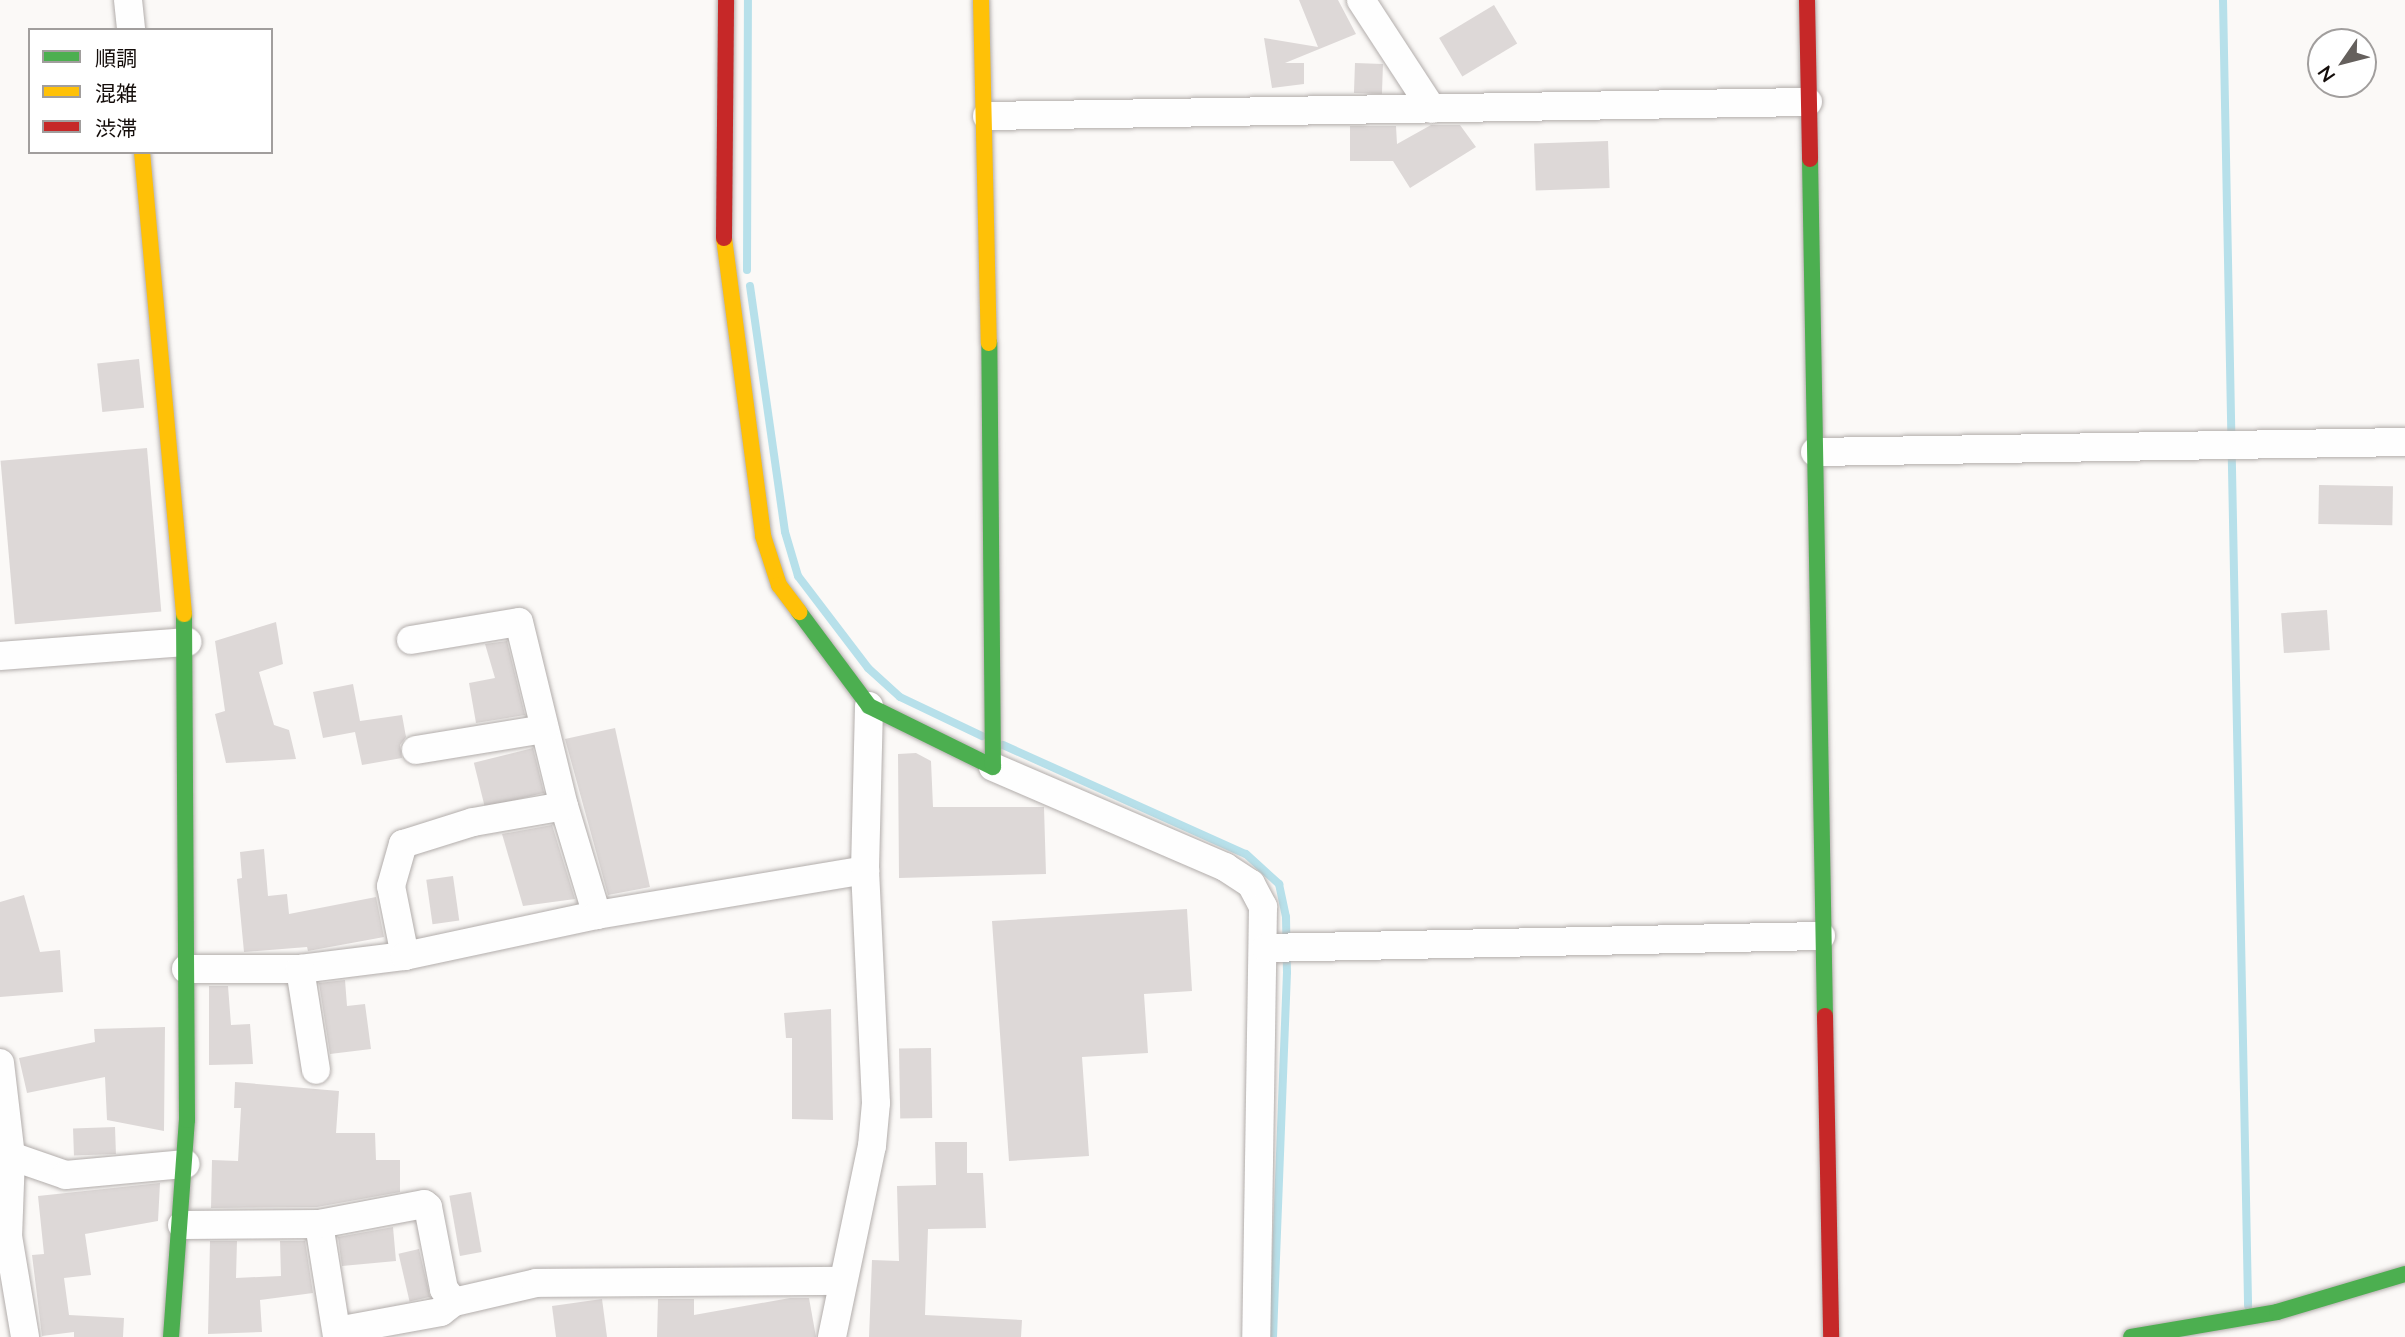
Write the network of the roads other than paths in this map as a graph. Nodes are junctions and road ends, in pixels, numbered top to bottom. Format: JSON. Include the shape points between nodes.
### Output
{"nodes":[{"id":1,"x":128,"y":0,"type":"edge"},
{"id":2,"x":726,"y":0,"type":"edge"},
{"id":3,"x":981,"y":0,"type":"edge"},
{"id":4,"x":1361,"y":0,"type":"edge"},
{"id":5,"x":1807,"y":0,"type":"edge"},
{"id":6,"x":131,"y":28,"type":"edge"},
{"id":7,"x":1808,"y":102,"type":"junction"},
{"id":8,"x":1432,"y":108,"type":"junction"},
{"id":9,"x":987,"y":116,"type":"junction"},
{"id":10,"x":142,"y":154,"type":"edge"},
{"id":11,"x":2405,"y":442,"type":"edge"},
{"id":12,"x":1815,"y":452,"type":"junction"},
{"id":13,"x":411,"y":640,"type":"dead end"},
{"id":14,"x":187,"y":642,"type":"junction"},
{"id":15,"x":0,"y":656,"type":"edge"},
{"id":16,"x":869,"y":706,"type":"junction"},
{"id":17,"x":544,"y":729,"type":"junction"},
{"id":18,"x":416,"y":750,"type":"dead end"},
{"id":19,"x":993,"y":761,"type":"junction"},
{"id":20,"x":564,"y":806,"type":"junction"},
{"id":21,"x":865,"y":870,"type":"junction"},
{"id":22,"x":597,"y":915,"type":"junction"},
{"id":23,"x":1821,"y":936,"type":"junction"},
{"id":24,"x":1269,"y":947,"type":"junction"},
{"id":25,"x":405,"y":956,"type":"junction"},
{"id":26,"x":300,"y":969,"type":"junction"},
{"id":27,"x":186,"y":970,"type":"junction"},
{"id":28,"x":0,"y":1063,"type":"edge"},
{"id":29,"x":316,"y":1070,"type":"dead end"},
{"id":30,"x":11,"y":1156,"type":"junction"},
{"id":31,"x":185,"y":1164,"type":"junction"},
{"id":32,"x":319,"y":1224,"type":"junction"},
{"id":33,"x":182,"y":1225,"type":"junction"},
{"id":34,"x":2405,"y":1274,"type":"edge"},
{"id":35,"x":841,"y":1281,"type":"junction"},
{"id":36,"x":454,"y":1302,"type":"junction"},
{"id":37,"x":337,"y":1334,"type":"edge"},
{"id":38,"x":25,"y":1337,"type":"edge"},
{"id":39,"x":171,"y":1337,"type":"edge"},
{"id":40,"x":832,"y":1337,"type":"edge"},
{"id":41,"x":1256,"y":1337,"type":"edge"},
{"id":42,"x":1831,"y":1337,"type":"edge"},
{"id":43,"x":2131,"y":1337,"type":"edge"}],
"edges":[{"from":1,"to":6,"type":"street"},
{"from":2,"to":16,"type":"street","via":[[724,237],[763,537],[779,584]]},
{"from":3,"to":9,"type":"street"},
{"from":4,"to":8,"type":"street"},
{"from":5,"to":7,"type":"street"},
{"from":7,"to":8,"type":"street"},
{"from":7,"to":12,"type":"street"},
{"from":8,"to":9,"type":"street"},
{"from":9,"to":19,"type":"street"},
{"from":10,"to":14,"type":"street"},
{"from":11,"to":12,"type":"street"},
{"from":12,"to":23,"type":"street"},
{"from":13,"to":17,"type":"street","via":[[519,622]]},
{"from":14,"to":15,"type":"street"},
{"from":14,"to":27,"type":"street"},
{"from":16,"to":19,"type":"street"},
{"from":16,"to":21,"type":"street"},
{"from":17,"to":18,"type":"street"},
{"from":17,"to":20,"type":"street"},
{"from":19,"to":24,"type":"street","via":[[1225,867],[1251,884],[1264,907]]},
{"from":20,"to":22,"type":"street"},
{"from":20,"to":25,"type":"street","via":[[473,822],[403,844],[391,886]]},
{"from":21,"to":22,"type":"street"},
{"from":21,"to":35,"type":"street","via":[[876,1103],[872,1146]]},
{"from":22,"to":25,"type":"street"},
{"from":23,"to":24,"type":"street"},
{"from":23,"to":42,"type":"street"},
{"from":24,"to":41,"type":"street"},
{"from":25,"to":26,"type":"street"},
{"from":26,"to":27,"type":"street"},
{"from":26,"to":29,"type":"street"},
{"from":27,"to":31,"type":"street"},
{"from":28,"to":30,"type":"street"},
{"from":30,"to":31,"type":"street","via":[[66,1175]]},
{"from":30,"to":38,"type":"street","via":[[8,1236]]},
{"from":31,"to":33,"type":"street"},
{"from":32,"to":33,"type":"street"},
{"from":32,"to":36,"type":"street","via":[[424,1204],[443,1289]]},
{"from":32,"to":37,"type":"street"},
{"from":33,"to":39,"type":"street","via":[[174,1253]]},
{"from":34,"to":43,"type":"street","via":[[2277,1312]]},
{"from":35,"to":36,"type":"street","via":[[536,1283]]},
{"from":35,"to":40,"type":"street"},
{"from":36,"to":37,"type":"street","via":[[440,1312]]}]}
